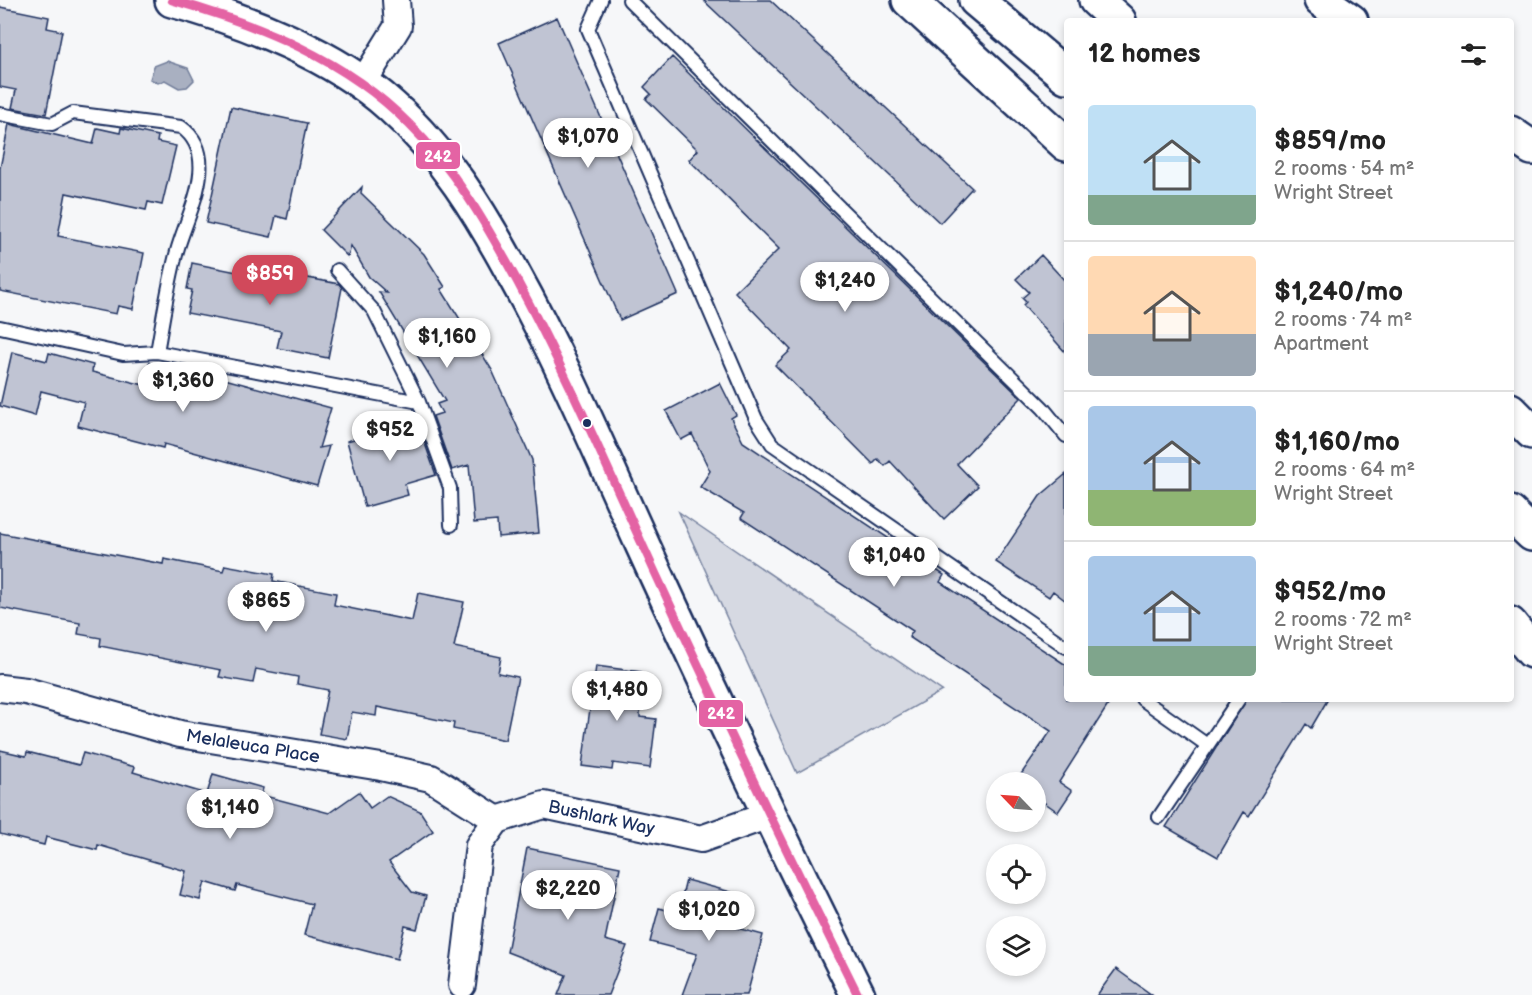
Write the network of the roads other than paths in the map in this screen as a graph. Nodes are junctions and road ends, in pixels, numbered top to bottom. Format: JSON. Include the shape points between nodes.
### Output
{"nodes":[{"id":1,"x":171,"y":0,"type":"edge"},
{"id":2,"x":396,"y":0,"type":"edge"},
{"id":3,"x":601,"y":0,"type":"edge"},
{"id":4,"x":629,"y":0,"type":"edge"},
{"id":5,"x":909,"y":0,"type":"edge"},
{"id":6,"x":976,"y":0,"type":"edge"},
{"id":7,"x":1096,"y":0,"type":"edge"},
{"id":8,"x":1321,"y":0,"type":"edge"},
{"id":9,"x":1116,"y":18,"type":"edge"},
{"id":10,"x":1347,"y":18,"type":"edge"},
{"id":11,"x":1064,"y":74,"type":"edge"},
{"id":12,"x":362,"y":84,"type":"junction"},
{"id":13,"x":0,"y":114,"type":"edge"},
{"id":14,"x":1514,"y":136,"type":"edge"},
{"id":15,"x":1064,"y":142,"type":"edge"},
{"id":16,"x":1532,"y":148,"type":"edge"},
{"id":17,"x":337,"y":270,"type":"dead end"},
{"id":18,"x":0,"y":327,"type":"edge"},
{"id":19,"x":157,"y":352,"type":"junction"},
{"id":20,"x":419,"y":402,"type":"junction"},
{"id":21,"x":1514,"y":414,"type":"edge"},
{"id":22,"x":1532,"y":432,"type":"edge"},
{"id":23,"x":1064,"y":434,"type":"edge"},
{"id":24,"x":1514,"y":517,"type":"edge"},
{"id":25,"x":451,"y":525,"type":"dead end"},
{"id":26,"x":1532,"y":534,"type":"edge"},
{"id":27,"x":1514,"y":629,"type":"edge"},
{"id":28,"x":1064,"y":646,"type":"edge"},
{"id":29,"x":1532,"y":651,"type":"edge"},
{"id":30,"x":0,"y":687,"type":"edge"},
{"id":31,"x":1146,"y":702,"type":"edge"},
{"id":32,"x":1237,"y":702,"type":"edge"},
{"id":33,"x":1207,"y":745,"type":"junction"},
{"id":34,"x":769,"y":815,"type":"junction"},
{"id":35,"x":1159,"y":817,"type":"dead end"},
{"id":36,"x":497,"y":820,"type":"junction"},
{"id":37,"x":462,"y":985,"type":"dead end"},
{"id":38,"x":858,"y":995,"type":"edge"}],
"edges":[{"from":1,"to":12,"type":"main road","via":[[266,32]]},
{"from":2,"to":12,"type":"street","via":[[398,26]]},
{"from":3,"to":28,"type":"lane","via":[[588,29],[752,408],[772,444]]},
{"from":4,"to":23,"type":"lane","via":[[1043,408]]},
{"from":5,"to":15,"type":"main road"},
{"from":6,"to":11,"type":"main road"},
{"from":7,"to":9,"type":"main road"},
{"from":8,"to":10,"type":"main road"},
{"from":12,"to":34,"type":"main road","via":[[391,105],[452,171],[500,249],[548,336]]},
{"from":13,"to":19,"type":"lane","via":[[52,124],[73,113],[181,127],[193,136],[200,155],[197,196],[177,251]]},
{"from":14,"to":16,"type":"main road"},
{"from":17,"to":20,"type":"lane","via":[[374,311]]},
{"from":18,"to":19,"type":"lane","via":[[123,354]]},
{"from":19,"to":20,"type":"lane"},
{"from":20,"to":25,"type":"lane","via":[[450,488]]},
{"from":21,"to":22,"type":"main road"},
{"from":24,"to":26,"type":"main road"},
{"from":27,"to":29,"type":"main road"},
{"from":30,"to":36,"type":"street","name":"Melaleuca Place","via":[[180,734],[381,766],[432,778]]},
{"from":31,"to":33,"type":"lane"},
{"from":32,"to":33,"type":"lane"},
{"from":33,"to":35,"type":"lane"},
{"from":34,"to":36,"type":"street","name":"Bushlark Way","via":[[701,839],[544,805]]},
{"from":34,"to":38,"type":"main road"},
{"from":36,"to":37,"type":"street","via":[[479,845]]}]}
